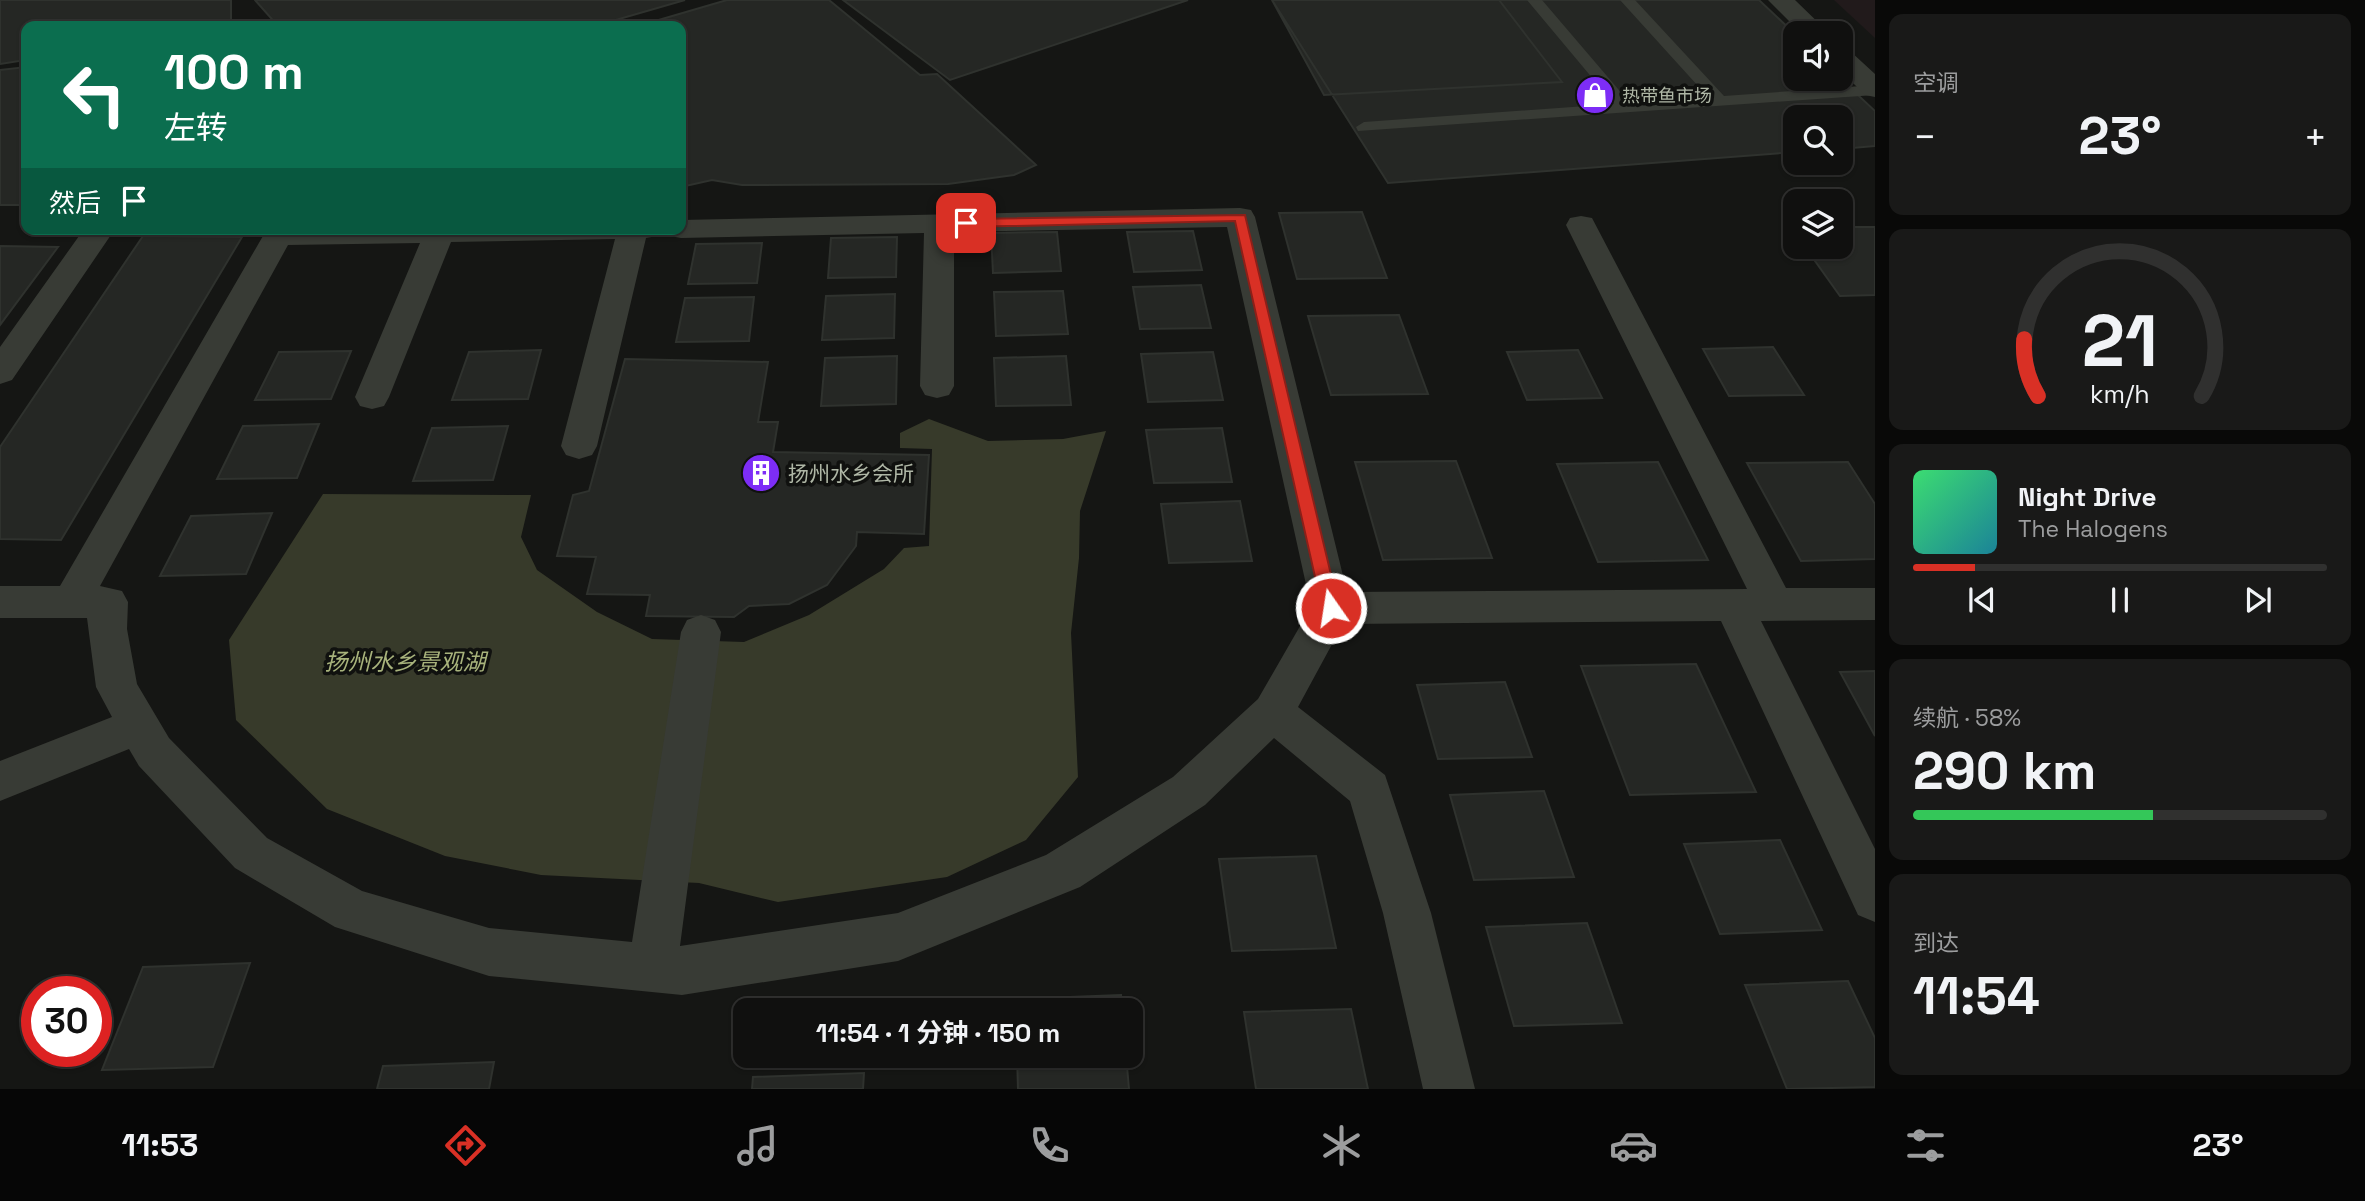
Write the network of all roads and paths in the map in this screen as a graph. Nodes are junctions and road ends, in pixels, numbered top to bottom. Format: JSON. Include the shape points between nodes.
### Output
{"nodes":[{"id":1,"x":1534,"y":0,"type":"edge"},
{"id":2,"x":1627,"y":0,"type":"edge"},
{"id":3,"x":1780,"y":0,"type":"edge"},
{"id":4,"x":1803,"y":21,"type":"edge"},
{"id":5,"x":1853,"y":68,"type":"edge"},
{"id":6,"x":1875,"y":89,"type":"edge"},
{"id":7,"x":1720,"y":101,"type":"junction"},
{"id":8,"x":1626,"y":108,"type":"junction"},
{"id":9,"x":1364,"y":127,"type":"dead end"},
{"id":10,"x":939,"y":223,"type":"junction"},
{"id":11,"x":1581,"y":225,"type":"dead end"},
{"id":12,"x":686,"y":229,"type":"edge"},
{"id":13,"x":96,"y":235,"type":"edge"},
{"id":14,"x":332,"y":235,"type":"edge"},
{"id":15,"x":438,"y":235,"type":"edge"},
{"id":16,"x":632,"y":235,"type":"edge"},
{"id":17,"x":0,"y":372,"type":"edge"},
{"id":18,"x":937,"y":386,"type":"dead end"},
{"id":19,"x":372,"y":397,"type":"dead end"},
{"id":20,"x":579,"y":446,"type":"dead end"},
{"id":21,"x":0,"y":602,"type":"edge"},
{"id":22,"x":71,"y":602,"type":"junction"},
{"id":23,"x":1875,"y":604,"type":"edge"},
{"id":24,"x":1754,"y":605,"type":"junction"},
{"id":25,"x":1331,"y":608,"type":"junction"},
{"id":26,"x":701,"y":632,"type":"dead end"},
{"id":27,"x":1273,"y":712,"type":"junction"},
{"id":28,"x":139,"y":726,"type":"junction"},
{"id":29,"x":0,"y":781,"type":"edge"},
{"id":30,"x":1875,"y":898,"type":"edge"},
{"id":31,"x":653,"y":967,"type":"junction"},
{"id":32,"x":1449,"y":1089,"type":"edge"}],
"edges":[{"from":1,"to":8,"type":"lane"},
{"from":2,"to":7,"type":"lane"},
{"from":3,"to":4,"type":"street"},
{"from":5,"to":6,"type":"street"},
{"from":6,"to":7,"type":"lane"},
{"from":7,"to":8,"type":"lane"},
{"from":8,"to":9,"type":"lane"},
{"from":10,"to":12,"type":"street"},
{"from":10,"to":18,"type":"street"},
{"from":10,"to":25,"type":"street","via":[[1240,217]]},
{"from":11,"to":24,"type":"street"},
{"from":13,"to":17,"type":"street"},
{"from":14,"to":22,"type":"street","via":[[278,236]]},
{"from":15,"to":19,"type":"street"},
{"from":16,"to":20,"type":"street"},
{"from":21,"to":22,"type":"street"},
{"from":22,"to":28,"type":"street","via":[[108,602],[107,629],[117,687]]},
{"from":23,"to":24,"type":"street"},
{"from":24,"to":25,"type":"street"},
{"from":24,"to":30,"type":"street"},
{"from":25,"to":27,"type":"street"},
{"from":26,"to":31,"type":"street"},
{"from":27,"to":31,"type":"street","via":[[1189,791],[1063,871],[898,937],[682,971]]},
{"from":27,"to":32,"type":"street","via":[[1369,789],[1407,913]]},
{"from":28,"to":29,"type":"street"},
{"from":28,"to":31,"type":"street","via":[[154,752],[251,853],[352,911],[489,952]]}]}
